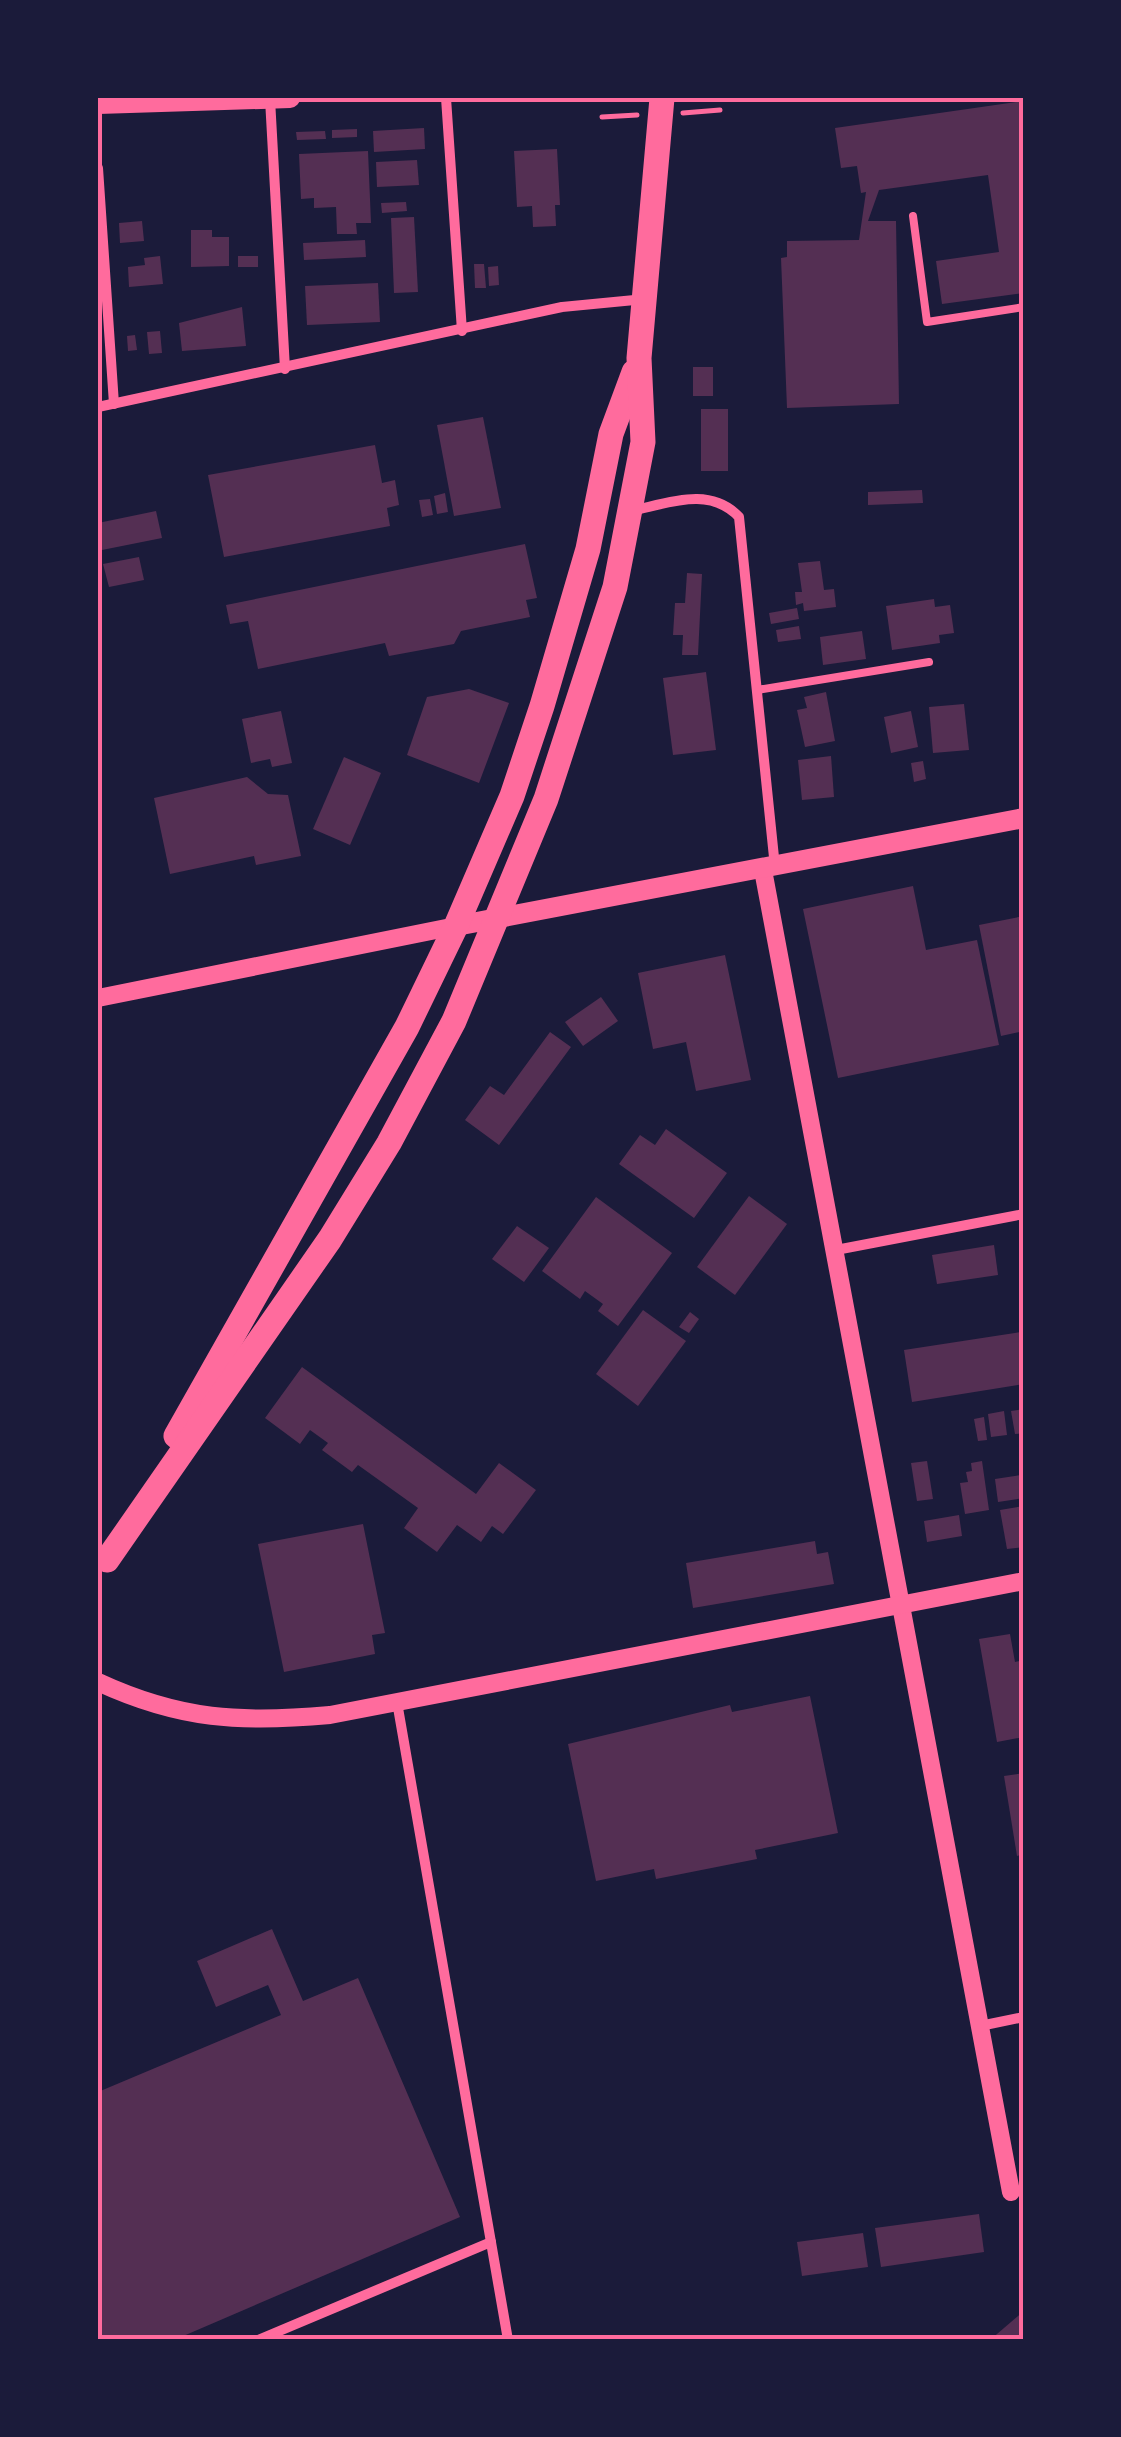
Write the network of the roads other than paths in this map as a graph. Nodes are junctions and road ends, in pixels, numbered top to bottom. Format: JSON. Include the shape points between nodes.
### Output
{"nodes":[{"id":1,"x":270,"y":98,"type":"edge"},
{"id":2,"x":290,"y":98,"type":"edge"},
{"id":3,"x":446,"y":98,"type":"edge"},
{"id":4,"x":662,"y":98,"type":"edge"},
{"id":5,"x":157,"y":99,"type":"edge"},
{"id":6,"x":98,"y":104,"type":"edge"},
{"id":7,"x":98,"y":168,"type":"edge"},
{"id":8,"x":912,"y":216,"type":"dead end"},
{"id":9,"x":646,"y":299,"type":"junction"},
{"id":10,"x":1024,"y":307,"type":"edge"},
{"id":11,"x":462,"y":331,"type":"junction"},
{"id":12,"x":639,"y":358,"type":"junction"},
{"id":13,"x":286,"y":369,"type":"junction"},
{"id":14,"x":114,"y":404,"type":"junction"},
{"id":15,"x":98,"y":407,"type":"edge"},
{"id":16,"x":631,"y":511,"type":"junction"},
{"id":17,"x":929,"y":662,"type":"dead end"},
{"id":18,"x":757,"y":690,"type":"junction"},
{"id":19,"x":1024,"y":818,"type":"edge"},
{"id":20,"x":769,"y":869,"type":"junction"},
{"id":21,"x":498,"y":916,"type":"junction"},
{"id":22,"x":456,"y":926,"type":"junction"},
{"id":23,"x":98,"y":998,"type":"edge"},
{"id":24,"x":1024,"y":1214,"type":"edge"},
{"id":25,"x":836,"y":1250,"type":"junction"},
{"id":26,"x":102,"y":1568,"type":"edge"},
{"id":27,"x":1024,"y":1581,"type":"edge"},
{"id":28,"x":902,"y":1604,"type":"junction"},
{"id":29,"x":98,"y":1682,"type":"edge"},
{"id":30,"x":397,"y":1702,"type":"junction"},
{"id":31,"x":1024,"y":2018,"type":"edge"},
{"id":32,"x":980,"y":2026,"type":"junction"},
{"id":33,"x":1010,"y":2192,"type":"dead end"},
{"id":34,"x":491,"y":2242,"type":"junction"},
{"id":35,"x":258,"y":2340,"type":"edge"},
{"id":36,"x":508,"y":2340,"type":"edge"}],
"edges":[{"from":1,"to":2,"type":"main road"},
{"from":1,"to":5,"type":"main road"},
{"from":1,"to":13,"type":"street"},
{"from":3,"to":11,"type":"street"},
{"from":4,"to":9,"type":"highway"},
{"from":5,"to":6,"type":"main road"},
{"from":7,"to":14,"type":"street"},
{"from":8,"to":10,"type":"lane","via":[[927,322]]},
{"from":9,"to":11,"type":"street","via":[[562,307]]},
{"from":9,"to":12,"type":"highway"},
{"from":11,"to":13,"type":"street"},
{"from":12,"to":16,"type":"highway","via":[[643,442]]},
{"from":12,"to":22,"type":"highway","via":[[611,434],[588,549],[542,706]]},
{"from":13,"to":14,"type":"street"},
{"from":14,"to":15,"type":"street"},
{"from":16,"to":18,"type":"street","via":[[693,497],[725,502],[739,517]]},
{"from":16,"to":21,"type":"highway","via":[[582,700]]},
{"from":17,"to":18,"type":"lane"},
{"from":18,"to":20,"type":"street"},
{"from":19,"to":20,"type":"main road"},
{"from":20,"to":21,"type":"main road"},
{"from":20,"to":25,"type":"street"},
{"from":21,"to":22,"type":"main road"},
{"from":21,"to":26,"type":"highway","via":[[454,1022],[330,1240]]},
{"from":22,"to":23,"type":"street"},
{"from":22,"to":26,"type":"highway","via":[[407,1027]]},
{"from":24,"to":25,"type":"street"},
{"from":25,"to":28,"type":"street"},
{"from":27,"to":28,"type":"street"},
{"from":28,"to":30,"type":"street"},
{"from":28,"to":32,"type":"street"},
{"from":29,"to":30,"type":"street","via":[[164,1709],[217,1720],[330,1715]]},
{"from":30,"to":34,"type":"street"},
{"from":31,"to":32,"type":"street"},
{"from":32,"to":33,"type":"street"},
{"from":34,"to":35,"type":"street"},
{"from":34,"to":36,"type":"street"}]}
